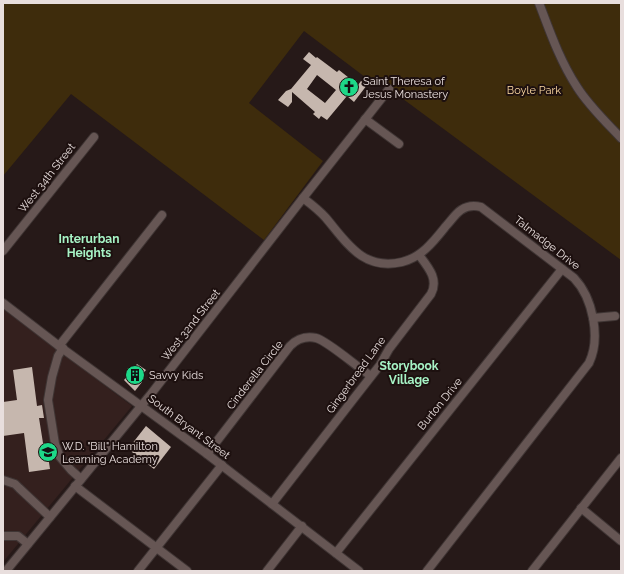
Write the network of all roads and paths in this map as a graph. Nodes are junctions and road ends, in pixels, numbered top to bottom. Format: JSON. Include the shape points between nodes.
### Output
{"nodes":[{"id":1,"x":539,"y":3,"type":"edge"},
{"id":2,"x":389,"y":89,"type":"dead end"},
{"id":3,"x":365,"y":119,"type":"junction"},
{"id":4,"x":94,"y":137,"type":"dead end"},
{"id":5,"x":621,"y":138,"type":"edge"},
{"id":6,"x":399,"y":144,"type":"dead end"},
{"id":7,"x":303,"y":198,"type":"junction"},
{"id":8,"x":162,"y":214,"type":"dead end"},
{"id":9,"x":3,"y":251,"type":"edge"},
{"id":10,"x":419,"y":255,"type":"junction"},
{"id":11,"x":562,"y":269,"type":"junction"},
{"id":12,"x":3,"y":303,"type":"edge"},
{"id":13,"x":616,"y":316,"type":"dead end"},
{"id":14,"x":593,"y":318,"type":"junction"},
{"id":15,"x":61,"y":347,"type":"junction"},
{"id":16,"x":371,"y":376,"type":"junction"},
{"id":17,"x":141,"y":405,"type":"junction"},
{"id":18,"x":207,"y":454,"type":"junction"},
{"id":19,"x":621,"y":458,"type":"edge"},
{"id":20,"x":222,"y":465,"type":"junction"},
{"id":21,"x":81,"y":479,"type":"junction"},
{"id":22,"x":3,"y":480,"type":"edge"},
{"id":23,"x":75,"y":486,"type":"junction"},
{"id":24,"x":272,"y":504,"type":"junction"},
{"id":25,"x":581,"y":508,"type":"junction"},
{"id":26,"x":50,"y":517,"type":"junction"},
{"id":27,"x":302,"y":526,"type":"junction"},
{"id":28,"x":3,"y":536,"type":"edge"},
{"id":29,"x":621,"y":541,"type":"edge"},
{"id":30,"x":28,"y":544,"type":"junction"},
{"id":31,"x":156,"y":548,"type":"junction"},
{"id":32,"x":336,"y":552,"type":"junction"},
{"id":33,"x":10,"y":570,"type":"edge"},
{"id":34,"x":138,"y":571,"type":"edge"},
{"id":35,"x":187,"y":571,"type":"edge"},
{"id":36,"x":267,"y":571,"type":"edge"},
{"id":37,"x":360,"y":571,"type":"edge"},
{"id":38,"x":427,"y":571,"type":"edge"},
{"id":39,"x":532,"y":571,"type":"edge"}],
"edges":[{"from":1,"to":5,"type":"street","via":[[564,65],[577,88]]},
{"from":2,"to":3,"type":"street","name":"West 32nd Street"},
{"from":3,"to":6,"type":"street"},
{"from":3,"to":7,"type":"street","name":"West 32nd Street"},
{"from":4,"to":9,"type":"street","name":"West 34th Street"},
{"from":7,"to":10,"type":"street","name":"Talmadge Drive","via":[[325,216],[353,251],[366,258],[391,263],[407,261]]},
{"from":7,"to":17,"type":"street","name":"West 32nd Street"},
{"from":8,"to":15,"type":"street"},
{"from":10,"to":11,"type":"street","name":"Talmadge Drive","via":[[458,212],[466,207],[475,206],[487,211]]},
{"from":10,"to":16,"type":"street","name":"Gingerbread Lane","via":[[432,274],[434,290],[388,349]]},
{"from":11,"to":14,"type":"street","name":"Talmadge Drive","via":[[574,278],[584,291]]},
{"from":11,"to":32,"type":"street","name":"Burton Drive"},
{"from":12,"to":15,"type":"street","name":"South Bryant Street"},
{"from":13,"to":14,"type":"street"},
{"from":14,"to":38,"type":"street","name":"Talmadge Drive","via":[[594,350],[589,363]]},
{"from":15,"to":17,"type":"street","name":"South Bryant Street"},
{"from":15,"to":21,"type":"street","via":[[48,400],[55,444],[60,457]]},
{"from":16,"to":18,"type":"street","name":"Cinderella Circle","via":[[321,340],[310,337],[299,340],[290,346]]},
{"from":16,"to":24,"type":"street","name":"Gingerbread Lane"},
{"from":17,"to":18,"type":"street","name":"South Bryant Street"},
{"from":17,"to":21,"type":"street","name":"West 32nd Street"},
{"from":18,"to":20,"type":"street","name":"South Bryant Street"},
{"from":19,"to":25,"type":"street"},
{"from":20,"to":24,"type":"street","name":"South Bryant Street"},
{"from":20,"to":31,"type":"street"},
{"from":21,"to":23,"type":"street","name":"West 32nd Street"},
{"from":22,"to":26,"type":"street","via":[[15,484]]},
{"from":23,"to":26,"type":"street","name":"West 32nd Street"},
{"from":23,"to":31,"type":"street"},
{"from":24,"to":27,"type":"street","name":"South Bryant Street"},
{"from":25,"to":29,"type":"street"},
{"from":25,"to":39,"type":"street"},
{"from":26,"to":30,"type":"street","name":"West 32nd Street"},
{"from":27,"to":32,"type":"street","name":"South Bryant Street"},
{"from":27,"to":36,"type":"street"},
{"from":28,"to":30,"type":"street","via":[[18,536]]},
{"from":30,"to":33,"type":"street","name":"West 32nd Street"},
{"from":31,"to":34,"type":"street"},
{"from":31,"to":35,"type":"street"},
{"from":32,"to":37,"type":"street","name":"South Bryant Street"}]}
